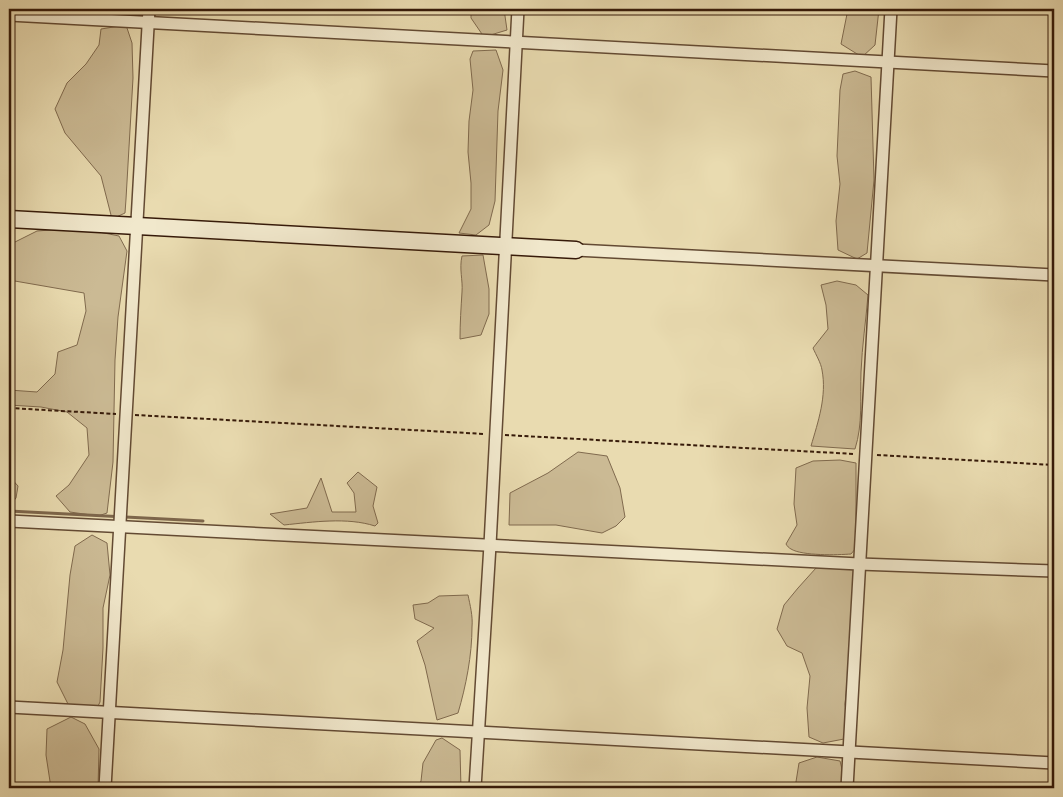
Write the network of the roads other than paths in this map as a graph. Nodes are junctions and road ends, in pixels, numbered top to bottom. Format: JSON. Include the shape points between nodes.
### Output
{"nodes":[{"id":1,"x":149,"y":9,"type":"edge"},
{"id":2,"x":518,"y":9,"type":"edge"},
{"id":3,"x":891,"y":9,"type":"edge"},
{"id":4,"x":9,"y":15,"type":"edge"},
{"id":5,"x":148,"y":23,"type":"junction"},
{"id":6,"x":516,"y":41,"type":"junction"},
{"id":7,"x":888,"y":61,"type":"junction"},
{"id":8,"x":1054,"y":71,"type":"edge"},
{"id":9,"x":9,"y":219,"type":"edge"},
{"id":10,"x":137,"y":226,"type":"junction"},
{"id":11,"x":504,"y":246,"type":"junction"},
{"id":12,"x":576,"y":250,"type":"joint"},
{"id":13,"x":876,"y":266,"type":"junction"},
{"id":14,"x":1054,"y":275,"type":"edge"},
{"id":15,"x":9,"y":521,"type":"edge"},
{"id":16,"x":120,"y":526,"type":"junction"},
{"id":17,"x":490,"y":545,"type":"junction"},
{"id":18,"x":859,"y":564,"type":"junction"},
{"id":19,"x":1054,"y":571,"type":"edge"},
{"id":20,"x":9,"y":707,"type":"edge"},
{"id":21,"x":110,"y":712,"type":"junction"},
{"id":22,"x":478,"y":732,"type":"junction"},
{"id":23,"x":849,"y":752,"type":"junction"},
{"id":24,"x":1054,"y":763,"type":"edge"},
{"id":25,"x":105,"y":788,"type":"edge"},
{"id":26,"x":475,"y":788,"type":"edge"},
{"id":27,"x":847,"y":788,"type":"edge"}],
"edges":[{"from":1,"to":5,"type":"street"},
{"from":2,"to":6,"type":"street"},
{"from":3,"to":7,"type":"street"},
{"from":4,"to":5,"type":"street"},
{"from":5,"to":6,"type":"street"},
{"from":5,"to":10,"type":"street"},
{"from":6,"to":7,"type":"street"},
{"from":6,"to":11,"type":"street"},
{"from":7,"to":8,"type":"street"},
{"from":7,"to":13,"type":"street"},
{"from":9,"to":10,"type":"street"},
{"from":10,"to":11,"type":"street"},
{"from":10,"to":16,"type":"street"},
{"from":11,"to":12,"type":"street"},
{"from":11,"to":17,"type":"street"},
{"from":12,"to":13,"type":"street"},
{"from":13,"to":14,"type":"street"},
{"from":13,"to":18,"type":"street"},
{"from":15,"to":16,"type":"street"},
{"from":16,"to":17,"type":"street"},
{"from":16,"to":21,"type":"street"},
{"from":17,"to":18,"type":"street"},
{"from":17,"to":22,"type":"street"},
{"from":18,"to":19,"type":"street"},
{"from":18,"to":23,"type":"street"},
{"from":20,"to":21,"type":"street"},
{"from":21,"to":22,"type":"street"},
{"from":21,"to":25,"type":"street"},
{"from":22,"to":23,"type":"street"},
{"from":22,"to":26,"type":"street"},
{"from":23,"to":24,"type":"street"},
{"from":23,"to":27,"type":"street"}]}
